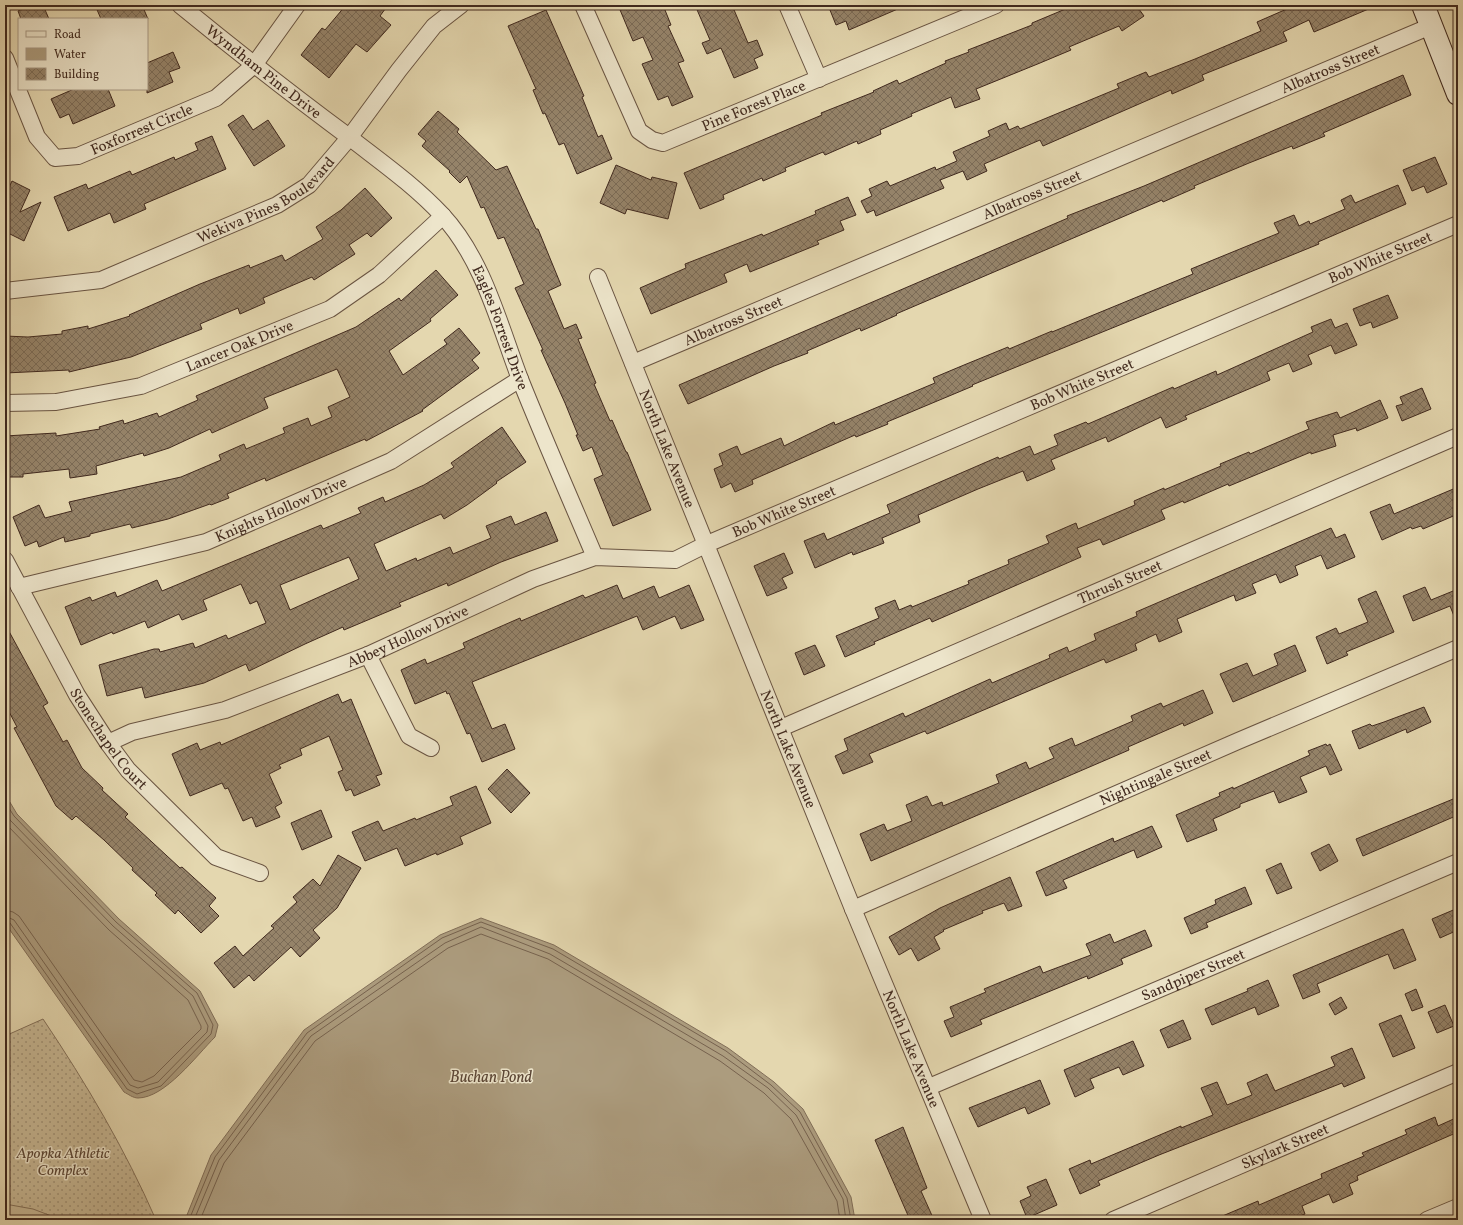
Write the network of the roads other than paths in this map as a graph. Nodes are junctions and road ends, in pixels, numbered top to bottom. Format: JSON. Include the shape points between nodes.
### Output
{"nodes":[{"id":1,"x":180,"y":5,"type":"edge"},
{"id":2,"x":297,"y":5,"type":"edge"},
{"id":3,"x":461,"y":5,"type":"edge"},
{"id":4,"x":583,"y":5,"type":"edge"},
{"id":5,"x":787,"y":5,"type":"edge"},
{"id":6,"x":996,"y":5,"type":"edge"},
{"id":7,"x":1423,"y":5,"type":"edge"},
{"id":8,"x":1431,"y":26,"type":"junction"},
{"id":9,"x":5,"y":58,"type":"edge"},
{"id":10,"x":254,"y":65,"type":"junction"},
{"id":11,"x":819,"y":79,"type":"junction"},
{"id":12,"x":1458,"y":94,"type":"edge"},
{"id":13,"x":349,"y":138,"type":"junction"},
{"id":14,"x":443,"y":216,"type":"junction"},
{"id":15,"x":1458,"y":224,"type":"edge"},
{"id":16,"x":598,"y":277,"type":"dead end"},
{"id":17,"x":5,"y":291,"type":"edge"},
{"id":18,"x":633,"y":362,"type":"junction"},
{"id":19,"x":520,"y":379,"type":"junction"},
{"id":20,"x":5,"y":403,"type":"edge"},
{"id":21,"x":1458,"y":436,"type":"edge"},
{"id":22,"x":707,"y":544,"type":"junction"},
{"id":23,"x":595,"y":557,"type":"junction"},
{"id":24,"x":5,"y":560,"type":"edge"},
{"id":25,"x":19,"y":587,"type":"junction"},
{"id":26,"x":1458,"y":648,"type":"edge"},
{"id":27,"x":368,"y":655,"type":"junction"},
{"id":28,"x":781,"y":728,"type":"junction"},
{"id":29,"x":108,"y":743,"type":"junction"},
{"id":30,"x":430,"y":748,"type":"dead end"},
{"id":31,"x":1458,"y":862,"type":"edge"},
{"id":32,"x":260,"y":873,"type":"dead end"},
{"id":33,"x":853,"y":909,"type":"junction"},
{"id":34,"x":1458,"y":1072,"type":"edge"},
{"id":35,"x":929,"y":1087,"type":"junction"},
{"id":36,"x":1458,"y":1207,"type":"edge"},
{"id":37,"x":983,"y":1220,"type":"edge"},
{"id":38,"x":1112,"y":1220,"type":"edge"},
{"id":39,"x":1427,"y":1220,"type":"edge"}],
"edges":[{"from":1,"to":10,"type":"street","name":"Wyndham Pine Drive"},
{"from":2,"to":10,"type":"street","name":"Foxforrest Circle"},
{"from":3,"to":13,"type":"street","name":"Wekiva Pines Boulevard","via":[[434,26],[398,70]]},
{"from":4,"to":11,"type":"street","name":"Pine Forest Place","via":[[639,131],[652,140],[663,143]]},
{"from":5,"to":11,"type":"street"},
{"from":6,"to":11,"type":"street","name":"Pine Forest Place"},
{"from":7,"to":8,"type":"main road"},
{"from":8,"to":12,"type":"main road"},
{"from":8,"to":18,"type":"street","name":"Albatross Street"},
{"from":9,"to":10,"type":"street","name":"Foxforrest Circle","via":[[37,137],[55,158],[78,156],[216,98]]},
{"from":10,"to":13,"type":"street","name":"Wyndham Pine Drive"},
{"from":13,"to":14,"type":"street","name":"Eagles Forrest Drive","via":[[406,181]]},
{"from":13,"to":17,"type":"street","name":"Wekiva Pines Boulevard","via":[[309,185],[277,205],[101,280]]},
{"from":14,"to":19,"type":"street","name":"Eagles Forrest Drive","via":[[468,250]]},
{"from":14,"to":20,"type":"street","name":"Lancer Oak Drive","via":[[379,275],[330,309],[141,386],[56,402]]},
{"from":15,"to":22,"type":"street","name":"Bob White Street"},
{"from":16,"to":18,"type":"street","name":"North Lake Avenue"},
{"from":18,"to":22,"type":"street","name":"North Lake Avenue"},
{"from":19,"to":23,"type":"street","name":"Eagles Forrest Drive"},
{"from":19,"to":25,"type":"street","name":"Knights Hollow Drive","via":[[391,460],[206,542]]},
{"from":21,"to":28,"type":"street","name":"Thrush Street"},
{"from":22,"to":23,"type":"street","name":"Abbey Hollow Drive","via":[[675,560]]},
{"from":22,"to":28,"type":"street","name":"North Lake Avenue"},
{"from":23,"to":27,"type":"street","name":"Abbey Hollow Drive","via":[[532,579]]},
{"from":24,"to":25,"type":"street","name":"Stonechapel Court"},
{"from":25,"to":29,"type":"street","name":"Stonechapel Court","via":[[77,695]]},
{"from":26,"to":33,"type":"street","name":"Nightingale Street"},
{"from":27,"to":29,"type":"street","name":"Abbey Hollow Drive","via":[[225,710],[132,732]]},
{"from":27,"to":30,"type":"street","via":[[408,736]]},
{"from":28,"to":33,"type":"street","name":"North Lake Avenue"},
{"from":29,"to":32,"type":"street","name":"Stonechapel Court","via":[[128,770],[216,857]]},
{"from":31,"to":35,"type":"street","name":"Sandpiper Street"},
{"from":33,"to":35,"type":"street","name":"North Lake Avenue"},
{"from":34,"to":38,"type":"street","name":"Skylark Street"},
{"from":35,"to":37,"type":"street","name":"North Lake Avenue"},
{"from":36,"to":39,"type":"street"}]}
